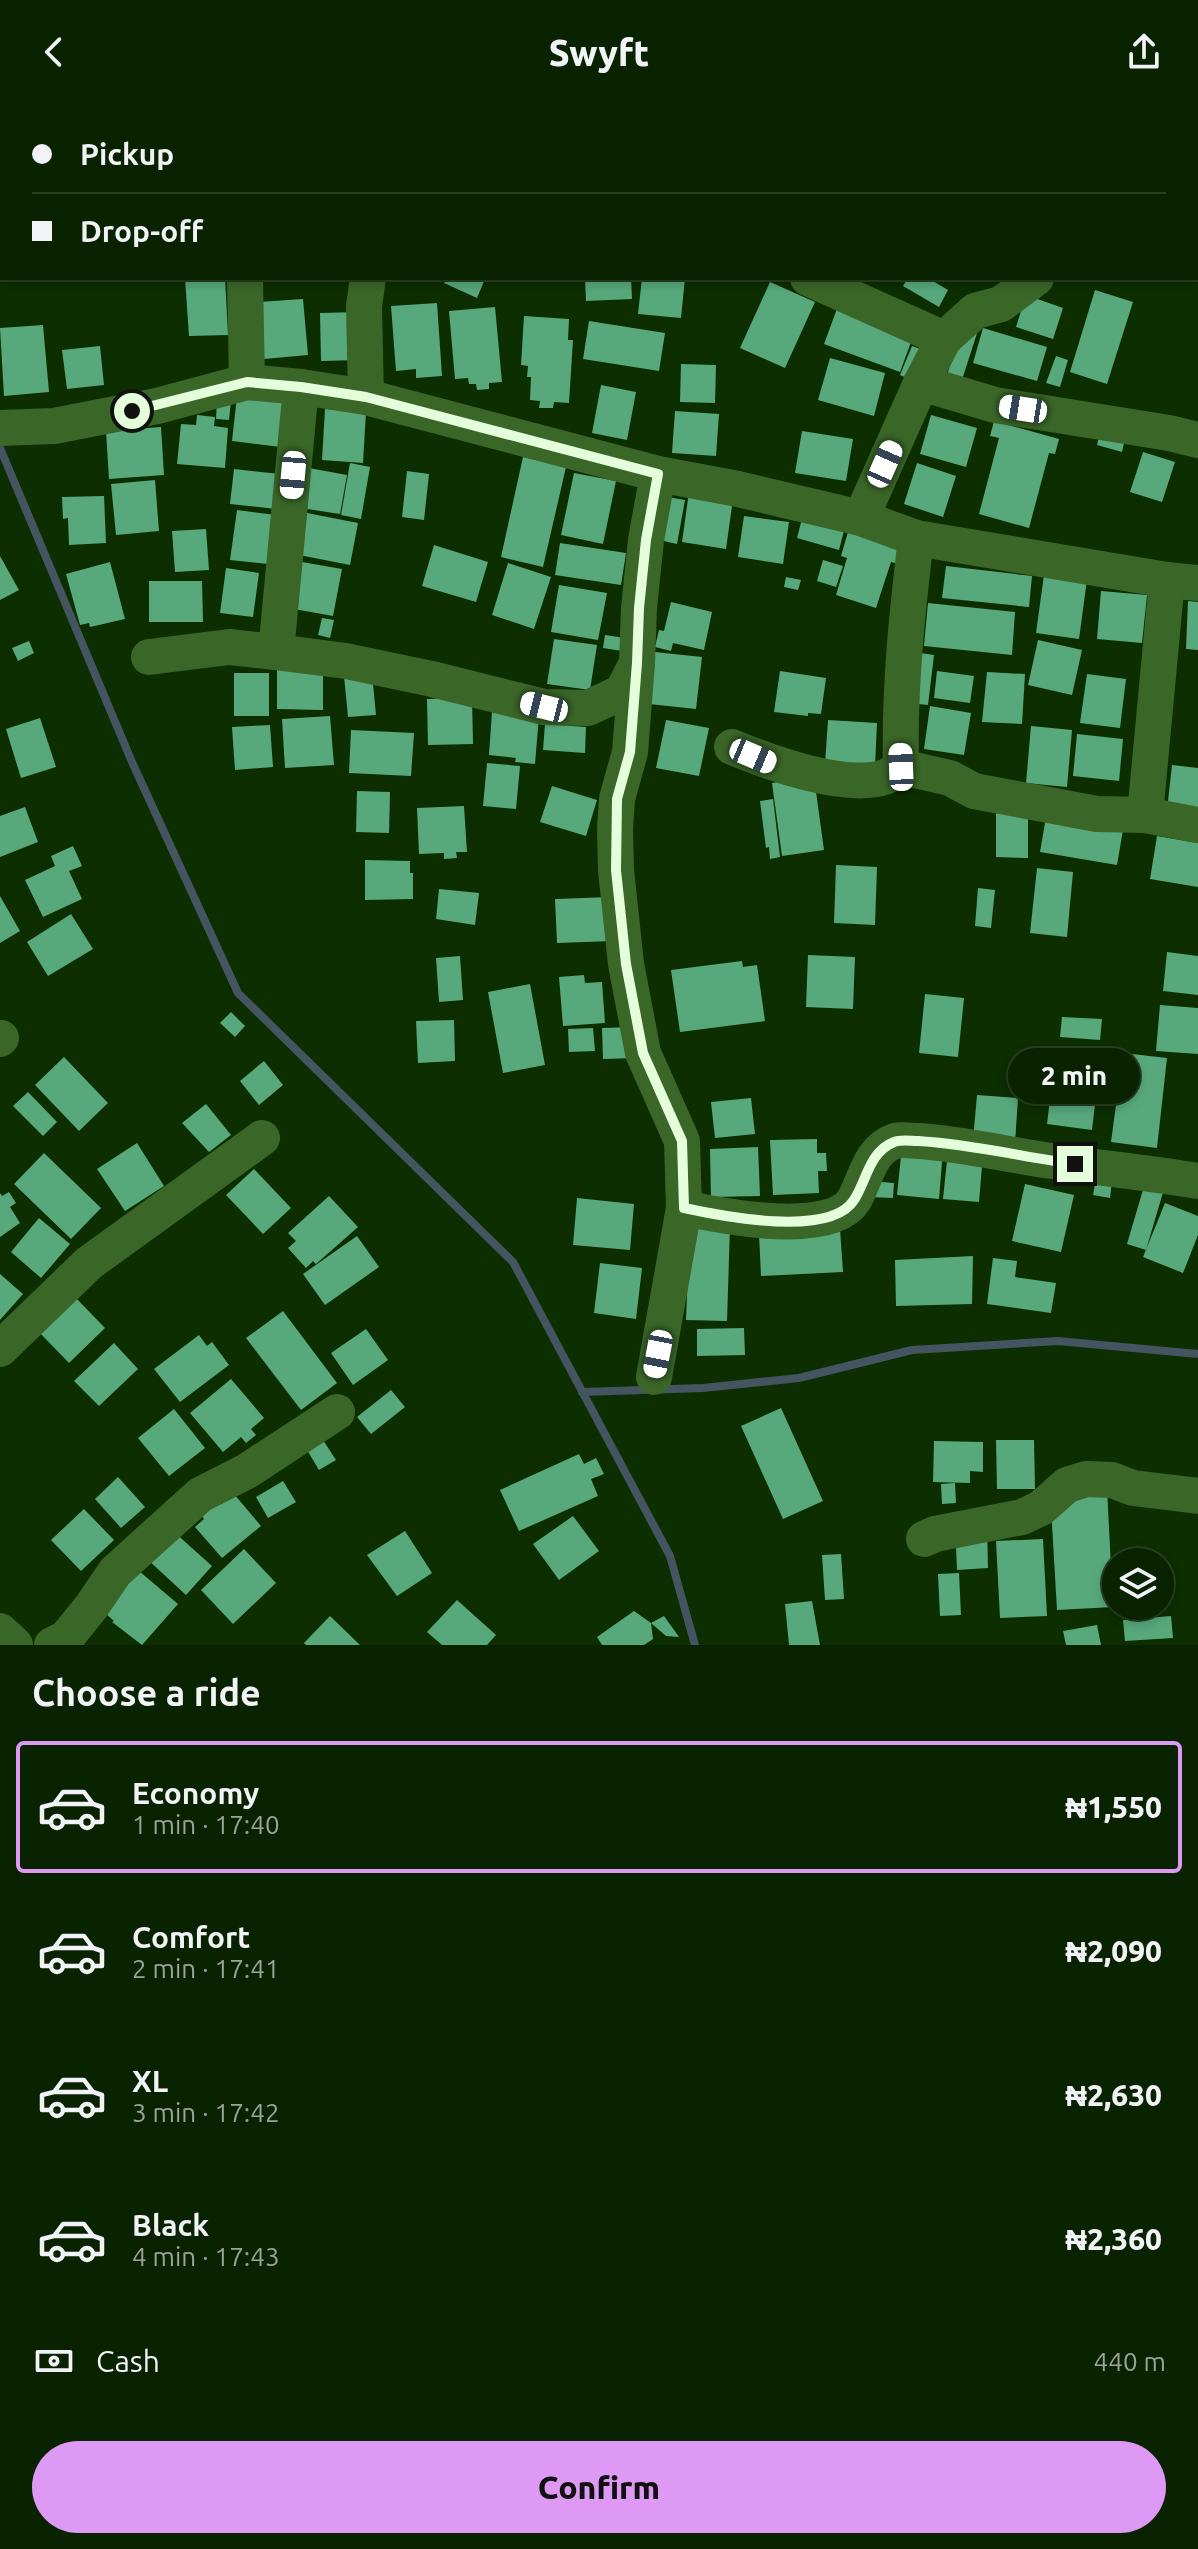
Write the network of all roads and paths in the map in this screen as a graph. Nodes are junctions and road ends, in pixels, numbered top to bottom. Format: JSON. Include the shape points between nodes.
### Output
{"nodes":[{"id":1,"x":245,"y":280,"type":"edge"},
{"id":2,"x":368,"y":280,"type":"edge"},
{"id":3,"x":812,"y":280,"type":"edge"},
{"id":4,"x":1033,"y":280,"type":"edge"},
{"id":5,"x":944,"y":339,"type":"junction"},
{"id":6,"x":247,"y":382,"type":"junction"},
{"id":7,"x":921,"y":383,"type":"junction"},
{"id":8,"x":301,"y":387,"type":"junction"},
{"id":9,"x":366,"y":397,"type":"junction"},
{"id":10,"x":0,"y":428,"type":"edge"},
{"id":11,"x":1198,"y":440,"type":"edge"},
{"id":12,"x":658,"y":474,"type":"junction"},
{"id":13,"x":861,"y":518,"type":"junction"},
{"id":14,"x":916,"y":538,"type":"junction"},
{"id":15,"x":1182,"y":582,"type":"edge"},
{"id":16,"x":276,"y":652,"type":"junction"},
{"id":17,"x":149,"y":657,"type":"dead end"},
{"id":18,"x":637,"y":663,"type":"junction"},
{"id":19,"x":732,"y":747,"type":"dead end"},
{"id":20,"x":901,"y":767,"type":"junction"},
{"id":21,"x":1145,"y":815,"type":"junction"},
{"id":22,"x":1198,"y":825,"type":"edge"},
{"id":23,"x":262,"y":1138,"type":"dead end"},
{"id":24,"x":1198,"y":1181,"type":"edge"},
{"id":25,"x":684,"y":1208,"type":"junction"},
{"id":26,"x":0,"y":1349,"type":"edge"},
{"id":27,"x":654,"y":1377,"type":"dead end"},
{"id":28,"x":337,"y":1412,"type":"dead end"},
{"id":29,"x":1198,"y":1496,"type":"edge"},
{"id":30,"x":924,"y":1539,"type":"dead end"},
{"id":31,"x":0,"y":1631,"type":"edge"},
{"id":32,"x":15,"y":1645,"type":"edge"},
{"id":33,"x":52,"y":1645,"type":"edge"}],
"edges":[{"from":1,"to":6,"type":"street"},
{"from":2,"to":9,"type":"street"},
{"from":3,"to":5,"type":"street"},
{"from":4,"to":5,"type":"street","via":[[1001,304],[975,311]]},
{"from":5,"to":7,"type":"street"},
{"from":6,"to":8,"type":"street"},
{"from":6,"to":10,"type":"street","via":[[54,426]]},
{"from":7,"to":11,"type":"street","via":[[995,405]]},
{"from":7,"to":13,"type":"street"},
{"from":8,"to":9,"type":"street"},
{"from":8,"to":16,"type":"street"},
{"from":9,"to":12,"type":"street"},
{"from":12,"to":13,"type":"street"},
{"from":12,"to":18,"type":"street","via":[[646,540]]},
{"from":13,"to":14,"type":"street"},
{"from":14,"to":15,"type":"street"},
{"from":14,"to":20,"type":"street","via":[[902,666]]},
{"from":15,"to":21,"type":"street"},
{"from":16,"to":17,"type":"street","via":[[229,647]]},
{"from":16,"to":18,"type":"street","via":[[346,661],[544,707],[588,708],[622,692]]},
{"from":18,"to":25,"type":"street","via":[[630,752],[617,799],[616,870],[643,1053],[682,1141]]},
{"from":19,"to":20,"type":"street","via":[[775,765],[854,780],[886,777]]},
{"from":20,"to":21,"type":"street","via":[[950,778],[974,791],[1097,814]]},
{"from":21,"to":22,"type":"street"},
{"from":23,"to":26,"type":"street","via":[[89,1263]]},
{"from":24,"to":25,"type":"street","via":[[896,1140],[879,1151],[853,1202],[815,1222],[764,1221]]},
{"from":25,"to":27,"type":"street"},
{"from":28,"to":33,"type":"street","via":[[200,1495],[115,1572],[66,1638]]},
{"from":29,"to":30,"type":"street","via":[[1086,1479],[1067,1485],[1022,1517]]},
{"from":31,"to":32,"type":"street"}]}
